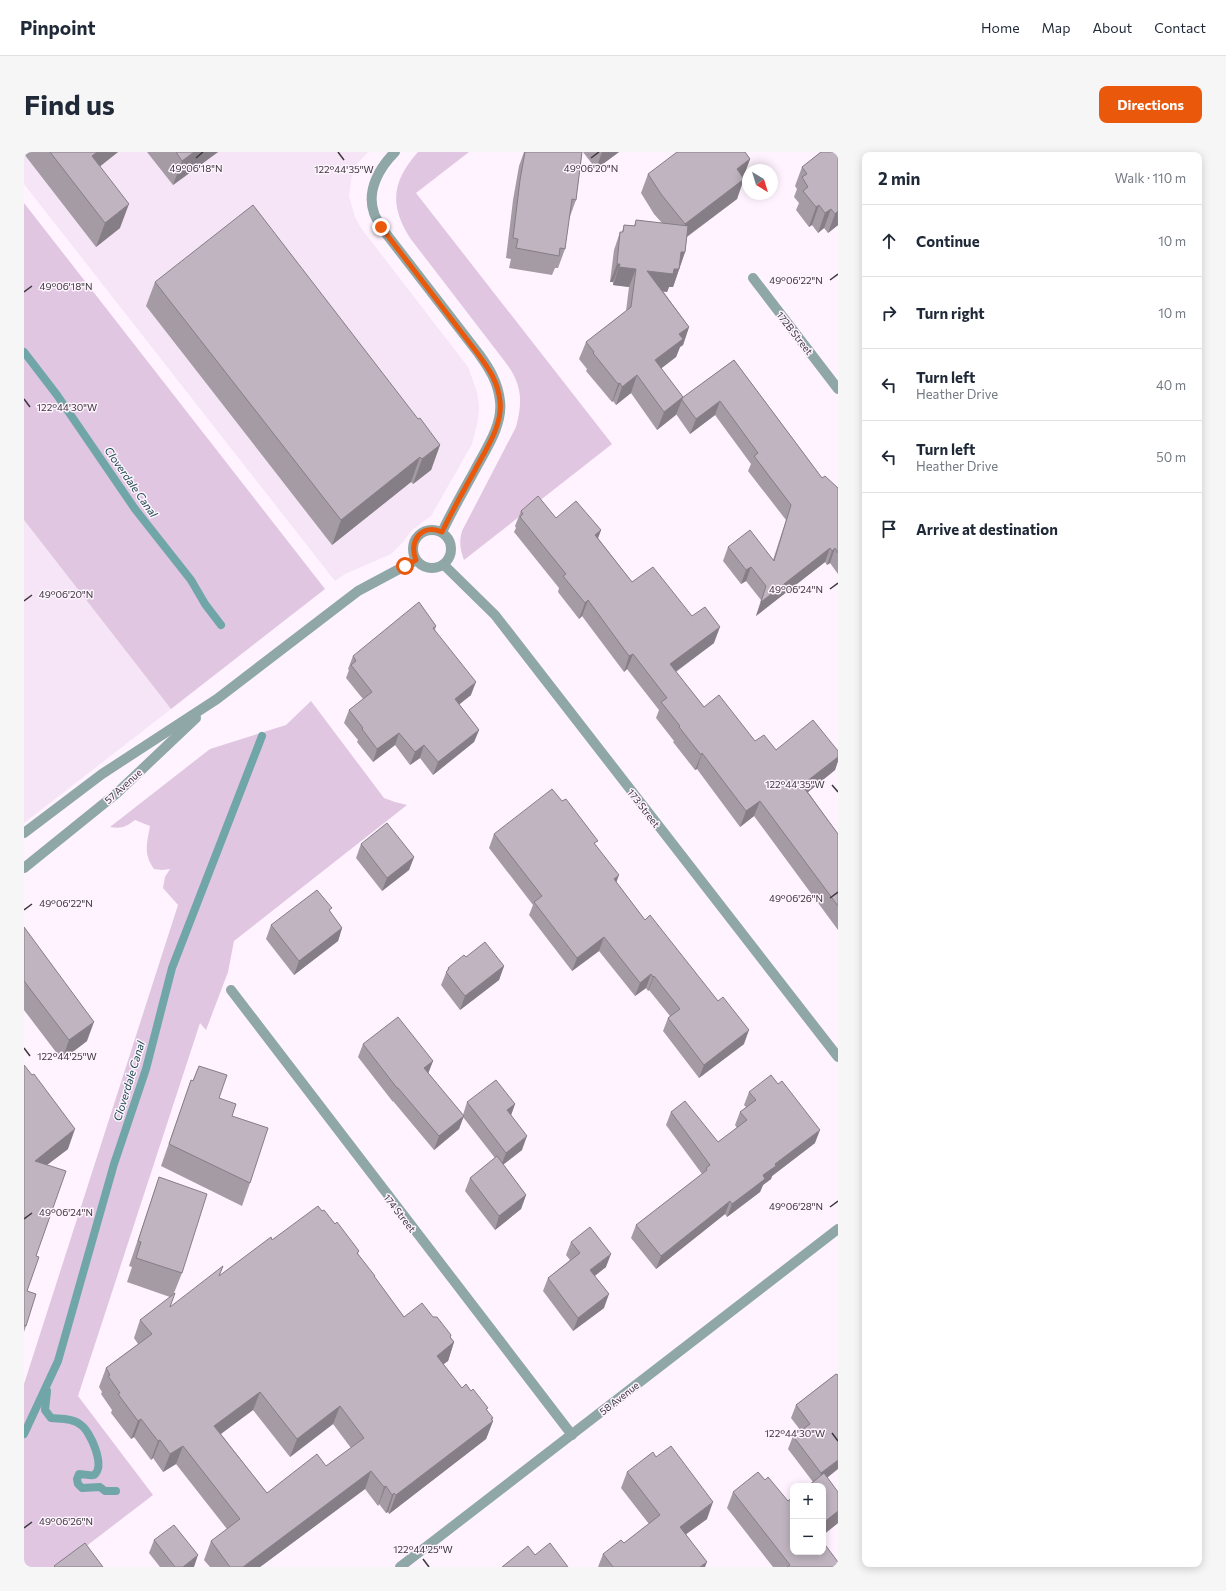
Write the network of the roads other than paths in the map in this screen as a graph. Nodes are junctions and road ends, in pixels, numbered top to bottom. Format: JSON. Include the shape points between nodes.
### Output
{"nodes":[{"id":1,"x":395,"y":152,"type":"edge"},
{"id":2,"x":753,"y":278,"type":"dead end"},
{"id":3,"x":838,"y":389,"type":"edge"},
{"id":4,"x":442,"y":532,"type":"junction"},
{"id":5,"x":416,"y":560,"type":"junction"},
{"id":6,"x":444,"y":565,"type":"junction"},
{"id":7,"x":217,"y":699,"type":"junction"},
{"id":8,"x":24,"y":832,"type":"edge"},
{"id":9,"x":24,"y":868,"type":"edge"},
{"id":10,"x":231,"y":990,"type":"dead end"},
{"id":11,"x":838,"y":1057,"type":"edge"},
{"id":12,"x":838,"y":1229,"type":"edge"},
{"id":13,"x":572,"y":1435,"type":"junction"},
{"id":14,"x":400,"y":1567,"type":"edge"}],
"edges":[{"from":1,"to":4,"type":"street","via":[[385,161],[375,179],[373,212],[381,227],[490,370],[500,402],[499,418],[493,436]]},
{"from":2,"to":3,"type":"street","name":"172B Street"},
{"from":4,"to":5,"type":"street","via":[[430,530],[418,535],[413,547]]},
{"from":4,"to":6,"type":"street","via":[[448,537],[452,549]]},
{"from":5,"to":6,"type":"street","via":[[432,568]]},
{"from":5,"to":7,"type":"street","name":"57 Avenue","via":[[358,591]]},
{"from":6,"to":11,"type":"street","name":"173 Street","via":[[495,615]]},
{"from":7,"to":8,"type":"street","name":"57 Avenue","via":[[102,774]]},
{"from":7,"to":9,"type":"street","name":"57 Avenue","via":[[117,793]]},
{"from":10,"to":13,"type":"street","name":"174 Street"},
{"from":12,"to":13,"type":"street","name":"58 Avenue"},
{"from":13,"to":14,"type":"street","name":"58 Avenue"}]}
